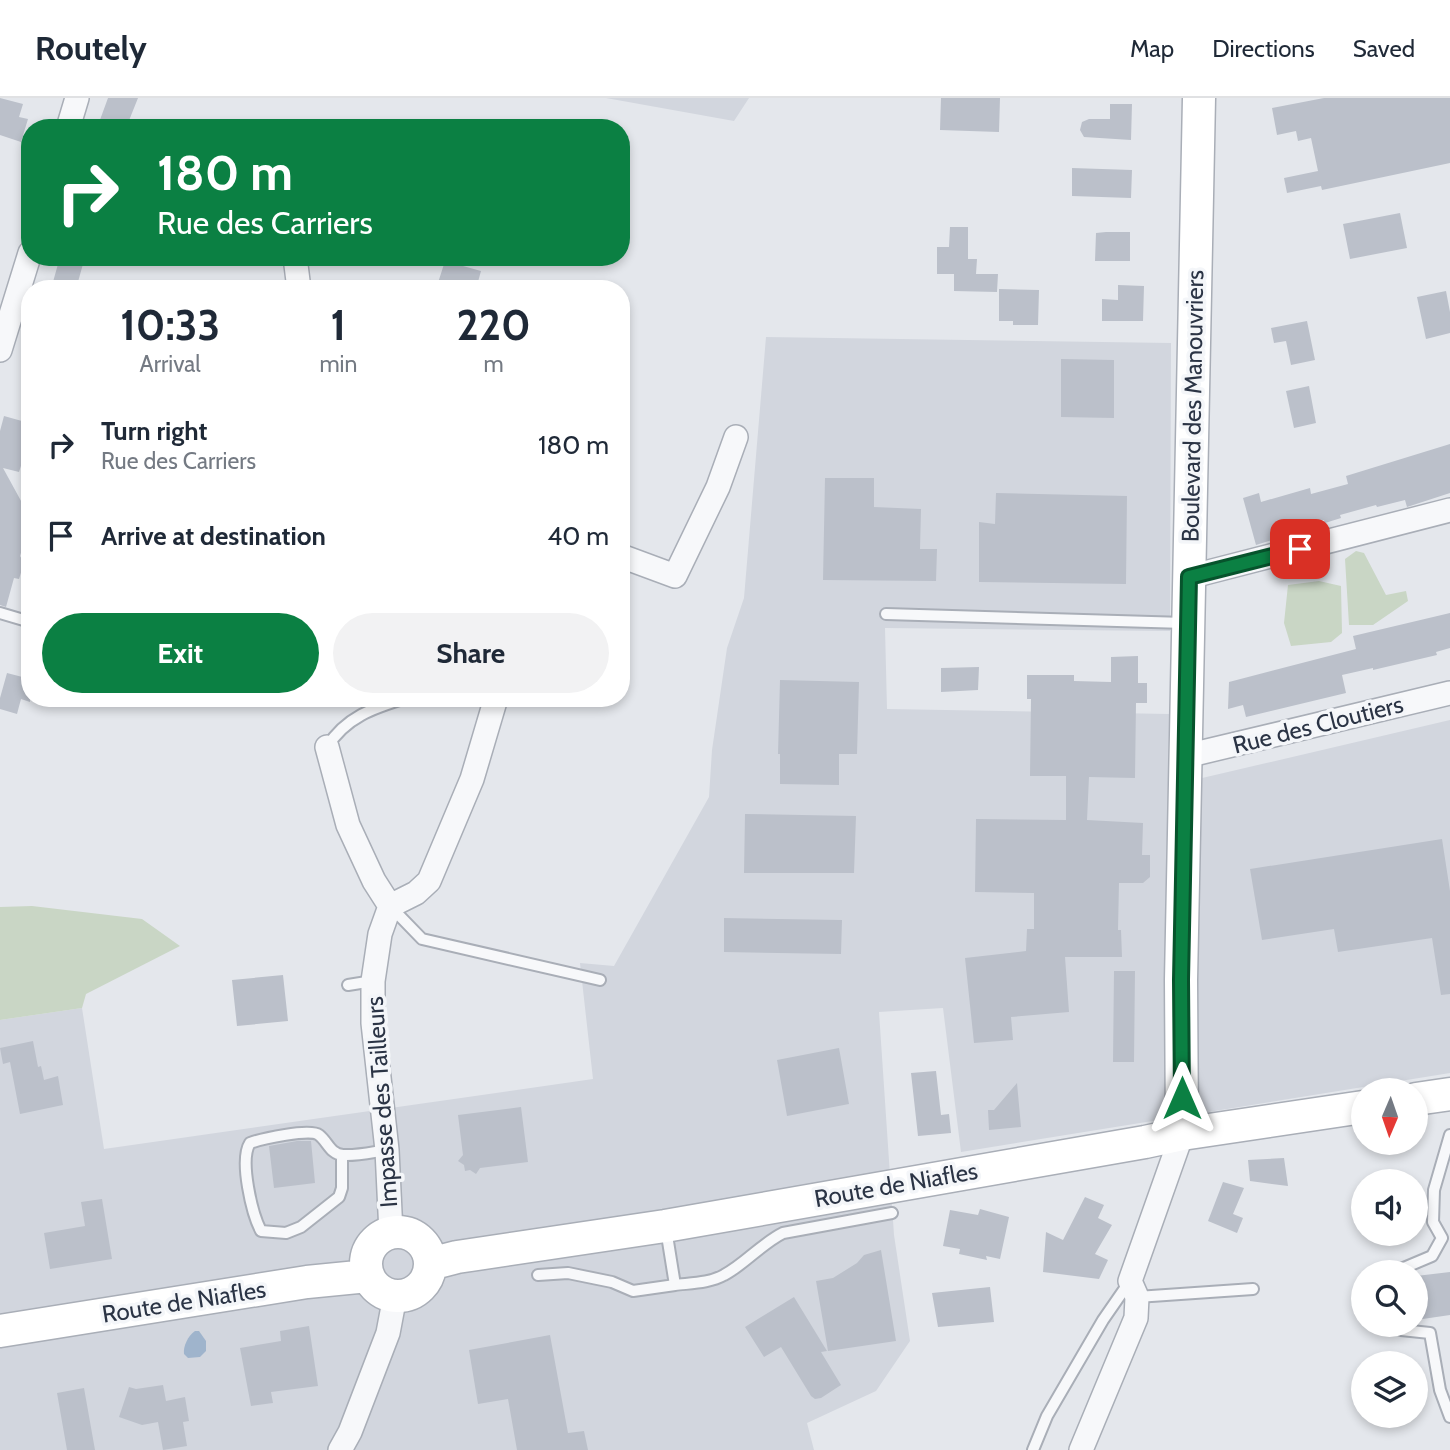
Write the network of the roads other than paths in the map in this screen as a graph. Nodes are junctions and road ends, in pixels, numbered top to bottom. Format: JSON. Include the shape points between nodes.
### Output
{"nodes":[{"id":1,"x":78,"y":98,"type":"edge"},
{"id":2,"x":1199,"y":98,"type":"edge"},
{"id":3,"x":71,"y":119,"type":"edge"},
{"id":4,"x":21,"y":282,"type":"edge"},
{"id":5,"x":0,"y":350,"type":"edge"},
{"id":6,"x":736,"y":437,"type":"dead end"},
{"id":7,"x":1450,"y":510,"type":"edge"},
{"id":8,"x":630,"y":558,"type":"edge"},
{"id":9,"x":1189,"y":577,"type":"junction"},
{"id":10,"x":0,"y":613,"type":"edge"},
{"id":11,"x":886,"y":614,"type":"dead end"},
{"id":12,"x":21,"y":619,"type":"edge"},
{"id":13,"x":1188,"y":623,"type":"junction"},
{"id":14,"x":1450,"y":693,"type":"edge"},
{"id":15,"x":378,"y":707,"type":"edge"},
{"id":16,"x":493,"y":707,"type":"edge"},
{"id":17,"x":327,"y":747,"type":"joint"},
{"id":18,"x":1186,"y":756,"type":"junction"},
{"id":19,"x":390,"y":906,"type":"junction"},
{"id":20,"x":600,"y":980,"type":"dead end"},
{"id":21,"x":373,"y":981,"type":"junction"},
{"id":22,"x":348,"y":985,"type":"dead end"},
{"id":23,"x":1450,"y":1094,"type":"edge"},
{"id":24,"x":1428,"y":1097,"type":"edge"},
{"id":25,"x":1351,"y":1109,"type":"edge"},
{"id":26,"x":1182,"y":1134,"type":"junction"},
{"id":27,"x":1450,"y":1135,"type":"edge"},
{"id":28,"x":387,"y":1150,"type":"junction"},
{"id":29,"x":342,"y":1155,"type":"junction"},
{"id":30,"x":892,"y":1213,"type":"dead end"},
{"id":31,"x":665,"y":1226,"type":"junction"},
{"id":32,"x":391,"y":1233,"type":"junction"},
{"id":33,"x":1422,"y":1260,"type":"edge"},
{"id":34,"x":430,"y":1264,"type":"junction"},
{"id":35,"x":538,"y":1275,"type":"dead end"},
{"id":36,"x":368,"y":1276,"type":"junction"},
{"id":37,"x":675,"y":1285,"type":"junction"},
{"id":38,"x":1133,"y":1289,"type":"junction"},
{"id":39,"x":1253,"y":1289,"type":"dead end"},
{"id":40,"x":395,"y":1296,"type":"junction"},
{"id":41,"x":0,"y":1331,"type":"edge"},
{"id":42,"x":1428,"y":1333,"type":"edge"},
{"id":43,"x":1450,"y":1417,"type":"edge"},
{"id":44,"x":340,"y":1450,"type":"edge"},
{"id":45,"x":1032,"y":1450,"type":"edge"},
{"id":46,"x":1081,"y":1450,"type":"edge"}],
"edges":[{"from":1,"to":3,"type":"street"},
{"from":2,"to":9,"type":"street","name":"Boulevard des Manouvriers"},
{"from":4,"to":5,"type":"street"},
{"from":6,"to":8,"type":"street","via":[[718,487],[675,576]]},
{"from":7,"to":9,"type":"street"},
{"from":9,"to":13,"type":"street","name":"Boulevard des Manouvriers"},
{"from":10,"to":12,"type":"lane"},
{"from":11,"to":13,"type":"lane"},
{"from":13,"to":18,"type":"street","name":"Boulevard des Manouvriers"},
{"from":14,"to":18,"type":"street","name":"Rue des Cloutiers"},
{"from":15,"to":17,"type":"lane","via":[[352,719]]},
{"from":16,"to":19,"type":"street","via":[[472,779],[429,881]]},
{"from":17,"to":19,"type":"street","via":[[348,825]]},
{"from":18,"to":26,"type":"street","name":"Boulevard des Manouvriers"},
{"from":19,"to":20,"type":"lane","via":[[422,939]]},
{"from":19,"to":21,"type":"street","name":"Impasse des Tailleurs","via":[[380,934]]},
{"from":21,"to":22,"type":"lane"},
{"from":21,"to":28,"type":"street","name":"Impasse des Tailleurs"},
{"from":23,"to":24,"type":"street"},
{"from":25,"to":26,"type":"street","name":"Route de Niafles"},
{"from":26,"to":31,"type":"street","name":"Route de Niafles"},
{"from":26,"to":38,"type":"street"},
{"from":27,"to":33,"type":"lane","via":[[1434,1190],[1433,1222],[1442,1238],[1432,1256]]},
{"from":28,"to":29,"type":"lane"},
{"from":28,"to":32,"type":"street","name":"Impasse des Tailleurs"},
{"from":29,"to":29,"type":"lane","via":[[332,1152],[316,1132],[250,1143],[245,1157],[254,1218],[261,1231],[286,1233],[301,1227],[339,1197]]},
{"from":30,"to":37,"type":"lane","via":[[783,1233],[724,1275]]},
{"from":31,"to":34,"type":"street","name":"Route de Niafles"},
{"from":31,"to":37,"type":"lane"},
{"from":32,"to":34,"type":"street","via":[[418,1239]]},
{"from":32,"to":36,"type":"street","via":[[370,1249]]},
{"from":34,"to":40,"type":"street","via":[[428,1275],[415,1291]]},
{"from":35,"to":37,"type":"lane","via":[[568,1273],[633,1291]]},
{"from":36,"to":40,"type":"street","via":[[379,1289]]},
{"from":36,"to":41,"type":"street","name":"Route de Niafles"},
{"from":38,"to":39,"type":"lane"},
{"from":38,"to":45,"type":"lane","via":[[1103,1320],[1046,1416]]},
{"from":38,"to":46,"type":"street","via":[[1136,1318]]},
{"from":40,"to":44,"type":"street","via":[[388,1333]]},
{"from":42,"to":43,"type":"lane"}]}
